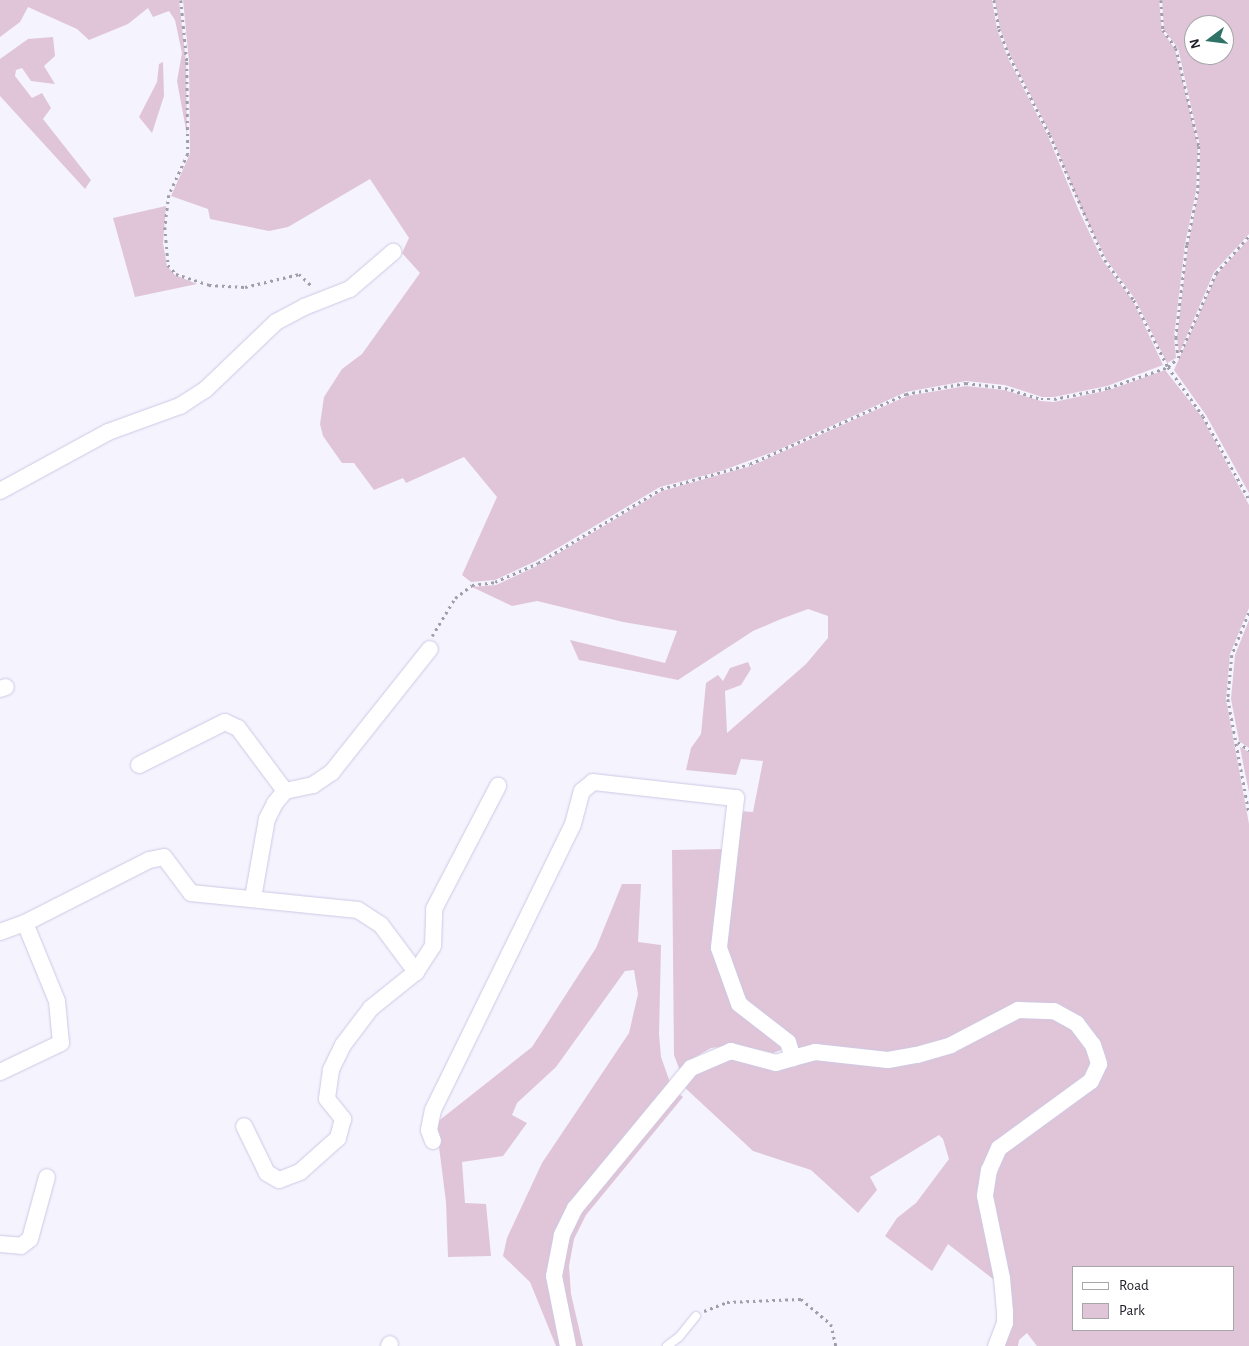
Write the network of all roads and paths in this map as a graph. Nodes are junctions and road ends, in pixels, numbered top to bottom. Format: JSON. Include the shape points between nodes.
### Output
{"nodes":[{"id":1,"x":181,"y":0,"type":"edge"},
{"id":2,"x":994,"y":0,"type":"edge"},
{"id":3,"x":1161,"y":0,"type":"edge"},
{"id":4,"x":1249,"y":236,"type":"edge"},
{"id":5,"x":393,"y":252,"type":"dead end"},
{"id":6,"x":324,"y":299,"type":"junction"},
{"id":7,"x":1178,"y":358,"type":"junction"},
{"id":8,"x":1168,"y":367,"type":"junction"},
{"id":9,"x":0,"y":491,"type":"edge"},
{"id":10,"x":1249,"y":499,"type":"edge"},
{"id":11,"x":1249,"y":613,"type":"edge"},
{"id":12,"x":430,"y":650,"type":"joint"},
{"id":13,"x":1237,"y":742,"type":"junction"},
{"id":14,"x":1249,"y":750,"type":"edge"},
{"id":15,"x":139,"y":765,"type":"dead end"},
{"id":16,"x":498,"y":786,"type":"dead end"},
{"id":17,"x":285,"y":791,"type":"junction"},
{"id":18,"x":1249,"y":812,"type":"edge"},
{"id":19,"x":253,"y":898,"type":"junction"},
{"id":20,"x":25,"y":923,"type":"junction"},
{"id":21,"x":0,"y":932,"type":"edge"},
{"id":22,"x":416,"y":972,"type":"junction"},
{"id":23,"x":792,"y":1058,"type":"junction"},
{"id":24,"x":0,"y":1072,"type":"edge"},
{"id":25,"x":244,"y":1126,"type":"dead end"},
{"id":26,"x":433,"y":1141,"type":"dead end"},
{"id":27,"x":47,"y":1177,"type":"dead end"},
{"id":28,"x":0,"y":1244,"type":"edge"},
{"id":29,"x":696,"y":1316,"type":"joint"},
{"id":30,"x":568,"y":1346,"type":"edge"},
{"id":31,"x":667,"y":1346,"type":"edge"},
{"id":32,"x":836,"y":1346,"type":"edge"},
{"id":33,"x":996,"y":1346,"type":"edge"}],
"edges":[{"from":1,"to":6,"type":"path","via":[[187,62],[188,154],[170,195],[165,227],[168,265],[187,280],[222,287],[245,287],[299,274]]},
{"from":2,"to":8,"type":"path","via":[[999,29],[1010,57],[1050,135],[1081,210],[1105,260],[1134,300]]},
{"from":3,"to":7,"type":"path","via":[[1163,30],[1176,48],[1199,146],[1198,191],[1187,245],[1176,337]]},
{"from":4,"to":7,"type":"path","via":[[1216,272]]},
{"from":5,"to":6,"type":"street","via":[[350,289]]},
{"from":6,"to":9,"type":"street","via":[[276,322],[205,390],[180,406],[108,432]]},
{"from":7,"to":8,"type":"path"},
{"from":8,"to":10,"type":"path","via":[[1204,416]]},
{"from":8,"to":12,"type":"path","via":[[1108,388],[1054,399],[1041,400],[1005,388],[966,384],[906,394],[759,460],[661,489],[538,563],[495,582],[472,584],[455,598],[429,640]]},
{"from":11,"to":13,"type":"path","via":[[1232,655],[1228,699]]},
{"from":12,"to":17,"type":"street","via":[[332,772],[313,785]]},
{"from":13,"to":14,"type":"path"},
{"from":13,"to":18,"type":"path"},
{"from":15,"to":17,"type":"street","via":[[225,722],[238,728]]},
{"from":16,"to":22,"type":"street","via":[[434,909],[433,946]]},
{"from":17,"to":19,"type":"street","via":[[267,819]]},
{"from":19,"to":20,"type":"street","via":[[191,893],[164,857],[149,860]]},
{"from":19,"to":22,"type":"street","via":[[358,910],[381,925]]},
{"from":20,"to":21,"type":"street"},
{"from":20,"to":24,"type":"street","via":[[57,1001],[61,1043]]},
{"from":22,"to":25,"type":"street","via":[[371,1008],[343,1045],[327,1087],[327,1099],[343,1119],[338,1138],[321,1156],[300,1172],[279,1180],[267,1173]]},
{"from":23,"to":26,"type":"street","via":[[788,1042],[739,1004],[719,948],[736,798],[593,782],[582,791],[573,824],[433,1110],[429,1130]]},
{"from":23,"to":30,"type":"street","via":[[776,1063],[731,1051],[692,1068],[575,1208],[562,1235],[554,1276]]},
{"from":23,"to":33,"type":"street","via":[[816,1052],[888,1060],[917,1055],[951,1045],[1018,1010],[1054,1011],[1077,1024],[1092,1044],[1099,1064],[1091,1081],[999,1148],[989,1170],[985,1196],[1002,1278],[1005,1311],[1005,1323]]},
{"from":27,"to":28,"type":"street","via":[[30,1239],[21,1246]]},
{"from":29,"to":31,"type":"lane"},
{"from":29,"to":32,"type":"path","via":[[727,1302],[801,1299],[831,1324]]}]}
